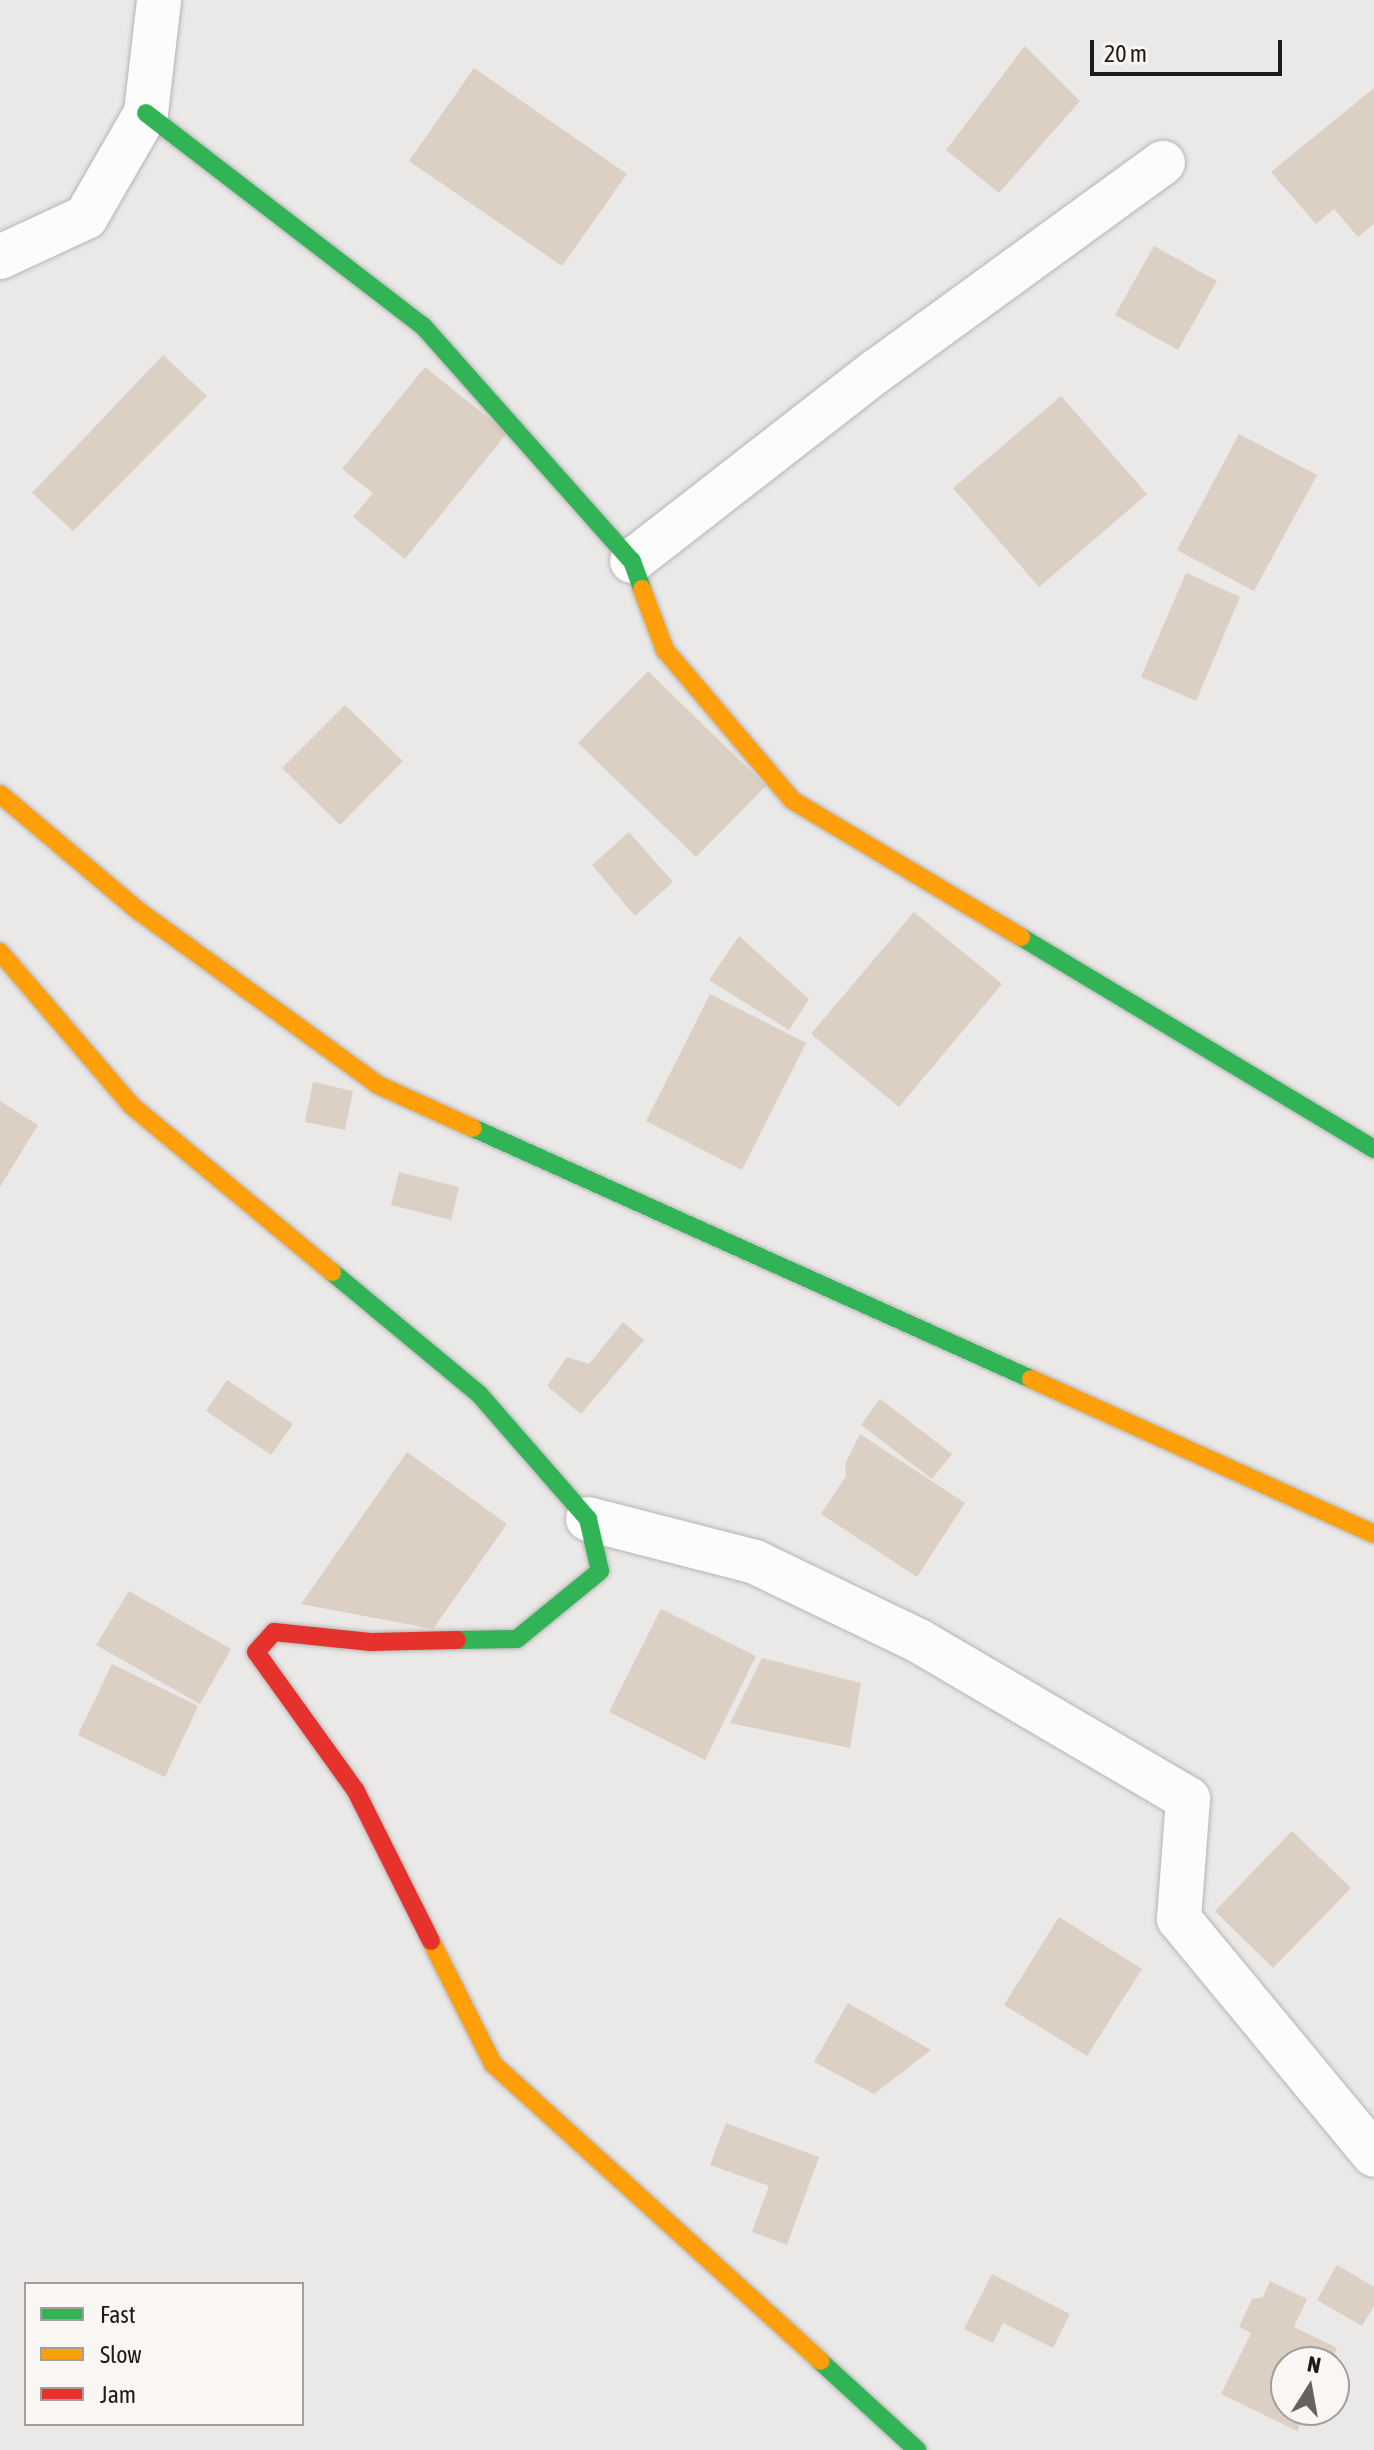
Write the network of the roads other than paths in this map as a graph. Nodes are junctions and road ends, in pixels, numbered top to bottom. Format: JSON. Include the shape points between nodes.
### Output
{"nodes":[{"id":1,"x":159,"y":0,"type":"edge"},
{"id":2,"x":146,"y":113,"type":"junction"},
{"id":3,"x":1163,"y":163,"type":"dead end"},
{"id":4,"x":0,"y":257,"type":"edge"},
{"id":5,"x":632,"y":561,"type":"junction"},
{"id":6,"x":0,"y":794,"type":"edge"},
{"id":7,"x":0,"y":952,"type":"edge"},
{"id":8,"x":1374,"y":1149,"type":"edge"},
{"id":9,"x":588,"y":1519,"type":"junction"},
{"id":10,"x":1374,"y":1534,"type":"edge"},
{"id":11,"x":1374,"y":2155,"type":"edge"},
{"id":12,"x":917,"y":2450,"type":"edge"}],
"edges":[{"from":1,"to":2,"type":"street"},
{"from":2,"to":4,"type":"street","via":[[86,217]]},
{"from":2,"to":5,"type":"street","via":[[423,326]]},
{"from":3,"to":5,"type":"street","via":[[875,372]]},
{"from":5,"to":8,"type":"street","via":[[665,650],[792,800]]},
{"from":6,"to":10,"type":"street","via":[[136,909],[378,1085]]},
{"from":7,"to":9,"type":"street","via":[[132,1106],[479,1394]]},
{"from":9,"to":11,"type":"street","via":[[755,1562],[919,1641],[1188,1799],[1179,1919]]},
{"from":9,"to":12,"type":"street","via":[[600,1571],[517,1639],[370,1642],[274,1632],[256,1652],[356,1791],[493,2064]]}]}
